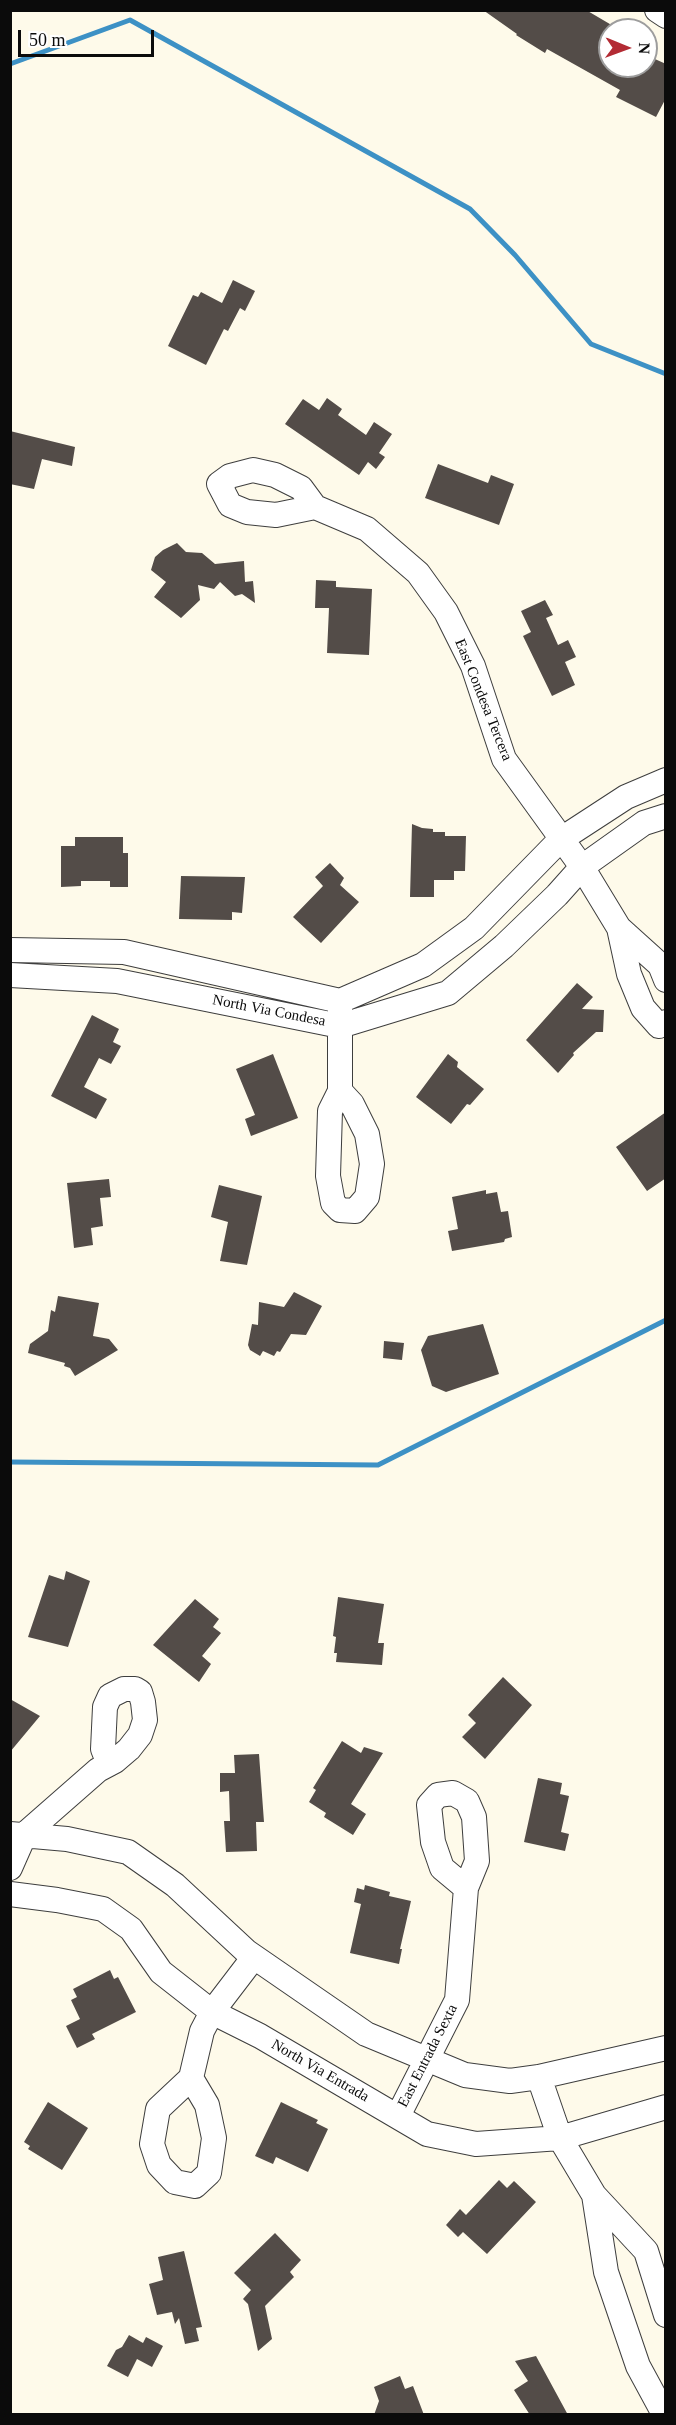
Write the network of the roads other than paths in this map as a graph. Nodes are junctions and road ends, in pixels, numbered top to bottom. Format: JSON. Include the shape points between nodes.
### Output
{"nodes":[{"id":1,"x":657,"y":10,"type":"edge"},
{"id":2,"x":666,"y":16,"type":"edge"},
{"id":3,"x":315,"y":507,"type":"dead end"},
{"id":4,"x":666,"y":780,"type":"edge"},
{"id":5,"x":666,"y":816,"type":"edge"},
{"id":6,"x":560,"y":840,"type":"junction"},
{"id":7,"x":582,"y":867,"type":"junction"},
{"id":8,"x":619,"y":928,"type":"junction"},
{"id":9,"x":10,"y":950,"type":"edge"},
{"id":10,"x":10,"y":975,"type":"edge"},
{"id":11,"x":666,"y":980,"type":"edge"},
{"id":12,"x":340,"y":1001,"type":"junction"},
{"id":13,"x":666,"y":1022,"type":"edge"},
{"id":14,"x":340,"y":1026,"type":"junction"},
{"id":15,"x":340,"y":1091,"type":"dead end"},
{"id":16,"x":109,"y":1764,"type":"dead end"},
{"id":17,"x":18,"y":1834,"type":"edge"},
{"id":18,"x":10,"y":1868,"type":"edge"},
{"id":19,"x":466,"y":1888,"type":"dead end"},
{"id":20,"x":10,"y":1894,"type":"edge"},
{"id":21,"x":254,"y":1957,"type":"junction"},
{"id":22,"x":212,"y":2012,"type":"junction"},
{"id":23,"x":666,"y":2049,"type":"edge"},
{"id":24,"x":427,"y":2059,"type":"junction"},
{"id":25,"x":539,"y":2077,"type":"junction"},
{"id":26,"x":191,"y":2078,"type":"dead end"},
{"id":27,"x":666,"y":2108,"type":"edge"},
{"id":28,"x":398,"y":2116,"type":"junction"},
{"id":29,"x":560,"y":2138,"type":"junction"},
{"id":30,"x":594,"y":2195,"type":"junction"},
{"id":31,"x":666,"y":2315,"type":"edge"},
{"id":32,"x":664,"y":2415,"type":"edge"}],
"edges":[{"from":1,"to":2,"type":"street"},
{"from":3,"to":6,"type":"street","name":"East Condesa Tercera","via":[[367,529],[418,573],[446,612],[473,666],[504,759]]},
{"from":4,"to":6,"type":"street","name":"North Via Condesa","via":[[626,797]]},
{"from":5,"to":7,"type":"street","name":"North Via Condesa","via":[[644,823]]},
{"from":6,"to":7,"type":"street"},
{"from":6,"to":12,"type":"street","name":"North Via Condesa","via":[[474,928],[423,965]]},
{"from":7,"to":8,"type":"street"},
{"from":7,"to":14,"type":"street","name":"North Via Condesa","via":[[504,945],[448,993]]},
{"from":8,"to":11,"type":"street","via":[[660,965]]},
{"from":8,"to":13,"type":"street","via":[[643,1008],[659,1026]]},
{"from":9,"to":12,"type":"street","name":"North Via Condesa","via":[[124,952]]},
{"from":10,"to":14,"type":"street","name":"North Via Condesa","via":[[117,981]]},
{"from":12,"to":14,"type":"street"},
{"from":14,"to":15,"type":"street"},
{"from":16,"to":17,"type":"street"},
{"from":17,"to":18,"type":"street"},
{"from":17,"to":21,"type":"street","via":[[128,1852],[175,1885]]},
{"from":19,"to":24,"type":"street","name":"East Entrada Sexta","via":[[457,2000]]},
{"from":20,"to":22,"type":"street","name":"North Via Entrada","via":[[103,1909],[131,1929],[161,1972]]},
{"from":21,"to":22,"type":"street"},
{"from":21,"to":24,"type":"street","via":[[366,2034]]},
{"from":22,"to":26,"type":"street","via":[[202,2031]]},
{"from":22,"to":28,"type":"street","name":"North Via Entrada"},
{"from":23,"to":25,"type":"street"},
{"from":24,"to":25,"type":"street","via":[[465,2075],[510,2081]]},
{"from":24,"to":28,"type":"street","name":"East Entrada Sexta"},
{"from":25,"to":29,"type":"street"},
{"from":27,"to":29,"type":"street","name":"North Via Entrada"},
{"from":28,"to":29,"type":"street","name":"North Via Entrada","via":[[427,2134],[476,2144]]},
{"from":29,"to":30,"type":"street"},
{"from":30,"to":31,"type":"street","via":[[646,2251]]},
{"from":30,"to":32,"type":"street","via":[[606,2272],[638,2366]]}]}
